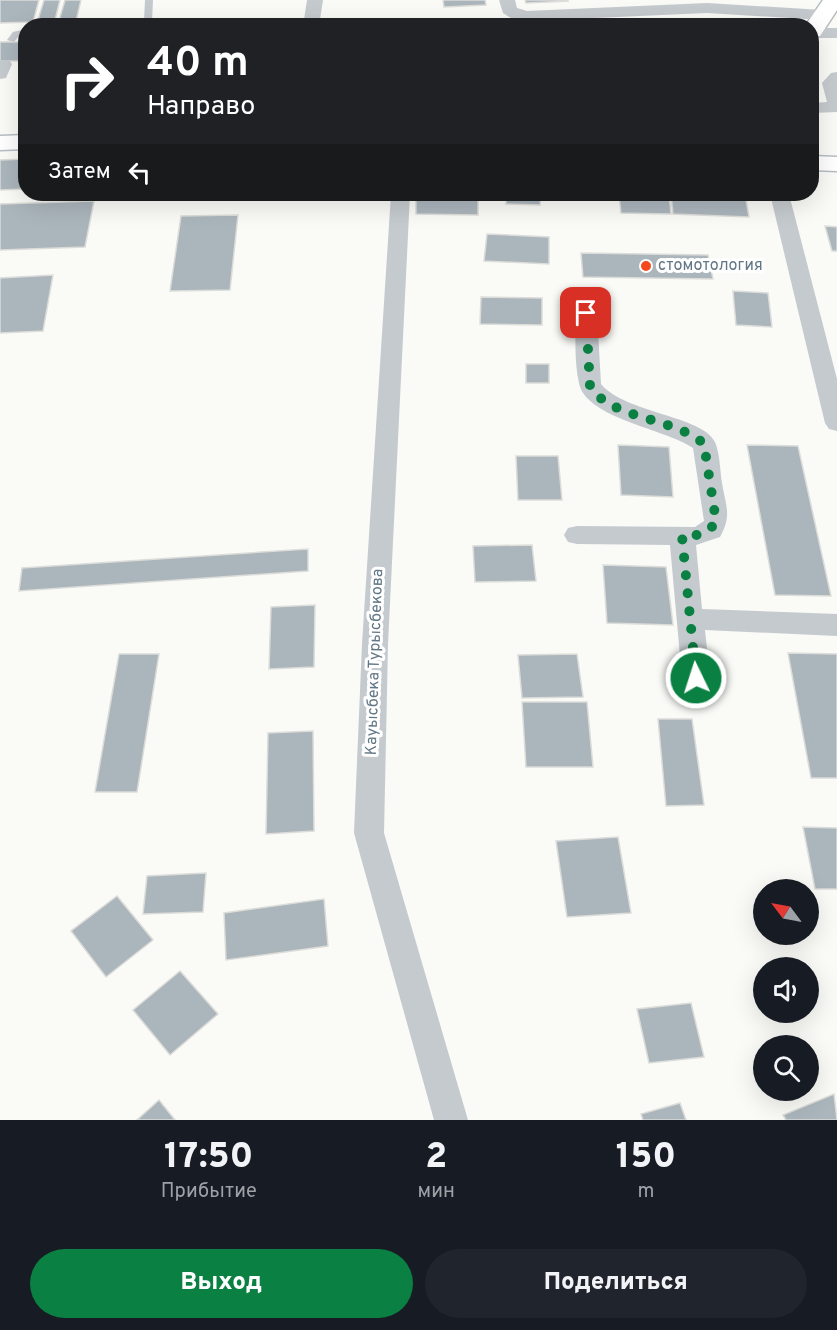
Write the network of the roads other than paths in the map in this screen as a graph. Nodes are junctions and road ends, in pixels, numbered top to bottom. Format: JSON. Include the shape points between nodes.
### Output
{"nodes":[{"id":1,"x":149,"y":0,"type":"edge"},
{"id":2,"x":315,"y":0,"type":"edge"},
{"id":3,"x":507,"y":0,"type":"edge"},
{"id":4,"x":705,"y":4,"type":"edge"},
{"id":5,"x":148,"y":18,"type":"edge"},
{"id":6,"x":312,"y":18,"type":"edge"},
{"id":7,"x":713,"y":18,"type":"edge"},
{"id":8,"x":806,"y":18,"type":"edge"},
{"id":9,"x":820,"y":20,"type":"edge"},
{"id":10,"x":837,"y":33,"type":"edge"},
{"id":11,"x":18,"y":34,"type":"edge"},
{"id":12,"x":11,"y":40,"type":"dead end"},
{"id":13,"x":836,"y":95,"type":"edge"},
{"id":14,"x":819,"y":104,"type":"edge"},
{"id":15,"x":18,"y":142,"type":"edge"},
{"id":16,"x":0,"y":143,"type":"edge"},
{"id":17,"x":819,"y":163,"type":"edge"},
{"id":18,"x":837,"y":164,"type":"edge"},
{"id":19,"x":400,"y":201,"type":"edge"},
{"id":20,"x":780,"y":201,"type":"edge"},
{"id":21,"x":586,"y":313,"type":"dead end"},
{"id":22,"x":837,"y":423,"type":"edge"},
{"id":23,"x":577,"y":535,"type":"dead end"},
{"id":24,"x":682,"y":536,"type":"junction"},
{"id":25,"x":692,"y":619,"type":"junction"},
{"id":26,"x":837,"y":625,"type":"edge"},
{"id":27,"x":696,"y":678,"type":"dead end"},
{"id":28,"x":451,"y":1120,"type":"edge"}],
"edges":[{"from":1,"to":5,"type":"lane"},
{"from":2,"to":6,"type":"street"},
{"from":3,"to":4,"type":"street","via":[[512,13],[527,16]]},
{"from":4,"to":7,"type":"street"},
{"from":4,"to":8,"type":"street"},
{"from":9,"to":10,"type":"street"},
{"from":11,"to":12,"type":"lane"},
{"from":13,"to":14,"type":"street"},
{"from":15,"to":16,"type":"street"},
{"from":17,"to":18,"type":"street"},
{"from":19,"to":28,"type":"street","name":"Кауысбека Турысбекова","via":[[375,644],[369,833]]},
{"from":20,"to":22,"type":"street"},
{"from":21,"to":24,"type":"street","via":[[590,386],[596,395],[610,404],[683,430],[704,444],[716,521],[705,533]]},
{"from":23,"to":24,"type":"street"},
{"from":24,"to":25,"type":"street"},
{"from":25,"to":26,"type":"street"},
{"from":25,"to":27,"type":"street"}]}
